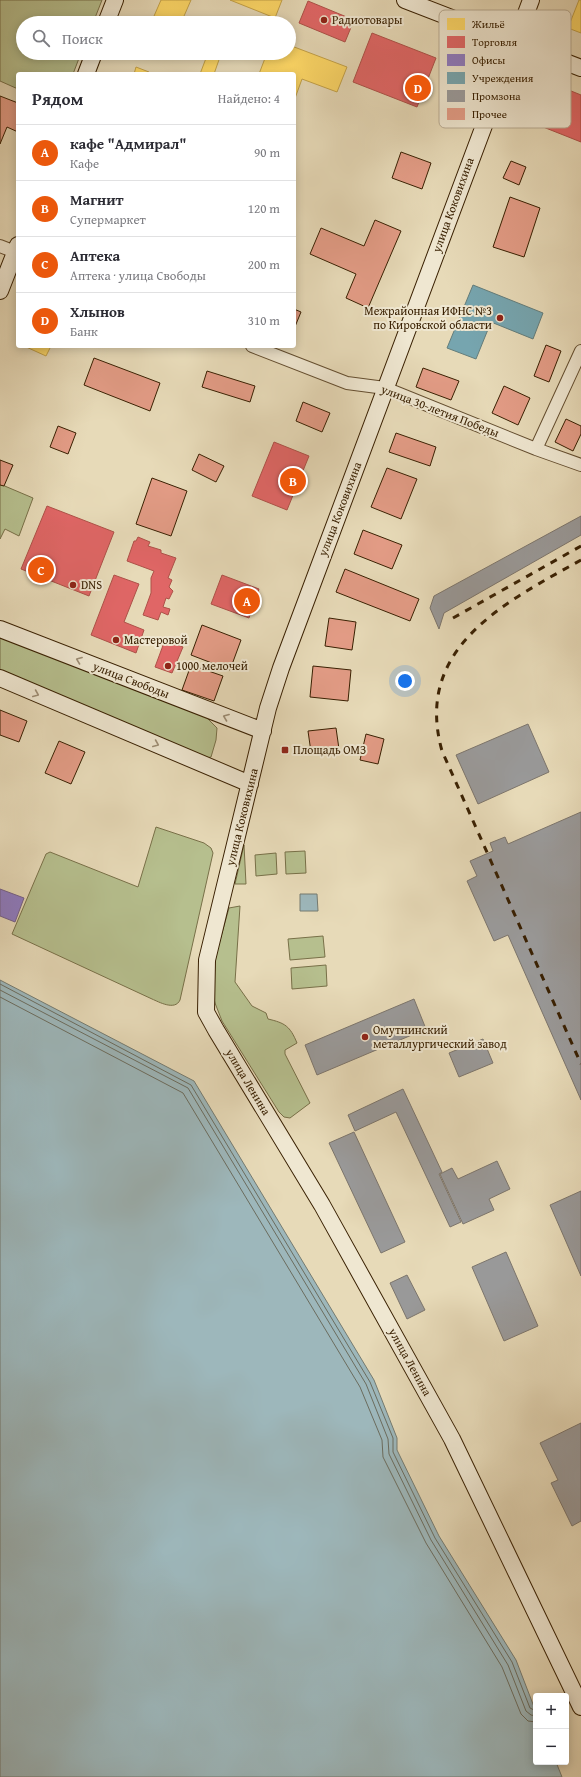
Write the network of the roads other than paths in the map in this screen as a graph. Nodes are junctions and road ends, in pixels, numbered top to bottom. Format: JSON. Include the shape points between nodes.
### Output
{"nodes":[{"id":1,"x":115,"y":0,"type":"edge"},
{"id":2,"x":405,"y":0,"type":"edge"},
{"id":3,"x":531,"y":0,"type":"edge"},
{"id":4,"x":527,"y":10,"type":"edge"},
{"id":5,"x":439,"y":13,"type":"edge"},
{"id":6,"x":109,"y":16,"type":"edge"},
{"id":7,"x":91,"y":60,"type":"edge"},
{"id":8,"x":571,"y":64,"type":"edge"},
{"id":9,"x":581,"y":68,"type":"edge"},
{"id":10,"x":87,"y":72,"type":"edge"},
{"id":11,"x":482,"y":128,"type":"edge"},
{"id":12,"x":0,"y":246,"type":"edge"},
{"id":13,"x":16,"y":250,"type":"edge"},
{"id":14,"x":16,"y":252,"type":"edge"},
{"id":15,"x":0,"y":291,"type":"edge"},
{"id":16,"x":257,"y":348,"type":"edge"},
{"id":17,"x":581,"y":351,"type":"edge"},
{"id":18,"x":385,"y":388,"type":"junction"},
{"id":19,"x":536,"y":449,"type":"junction"},
{"id":20,"x":581,"y":465,"type":"edge"},
{"id":21,"x":0,"y":629,"type":"edge"},
{"id":22,"x":0,"y":678,"type":"edge"},
{"id":23,"x":263,"y":731,"type":"junction"},
{"id":24,"x":250,"y":784,"type":"junction"},
{"id":25,"x":216,"y":1030,"type":"joint"},
{"id":26,"x":581,"y":1707,"type":"edge"}],
"edges":[{"from":1,"to":6,"type":"main road"},
{"from":2,"to":5,"type":"main road"},
{"from":3,"to":4,"type":"main road","name":"улица Коковихина"},
{"from":7,"to":10,"type":"main road"},
{"from":8,"to":9,"type":"main road"},
{"from":11,"to":18,"type":"main road","name":"улица Коковихина"},
{"from":12,"to":13,"type":"street"},
{"from":14,"to":15,"type":"main road"},
{"from":16,"to":18,"type":"street","name":"улица 30-летия Победы","via":[[347,383]]},
{"from":17,"to":19,"type":"street"},
{"from":18,"to":19,"type":"street","name":"улица 30-летия Победы"},
{"from":18,"to":23,"type":"main road","name":"улица Коковихина","via":[[288,646]]},
{"from":19,"to":20,"type":"street","name":"улица 30-летия Победы"},
{"from":23,"to":21,"type":"main road","name":"улица Свободы","one_way":true},
{"from":22,"to":24,"type":"main road","one_way":true},
{"from":23,"to":24,"type":"main road","name":"улица Коковихина"},
{"from":24,"to":25,"type":"main road","name":"улица Коковихина","via":[[207,960],[206,1012]]},
{"from":25,"to":26,"type":"main road","name":"улица Ленина","via":[[322,1205],[452,1439]]}]}
